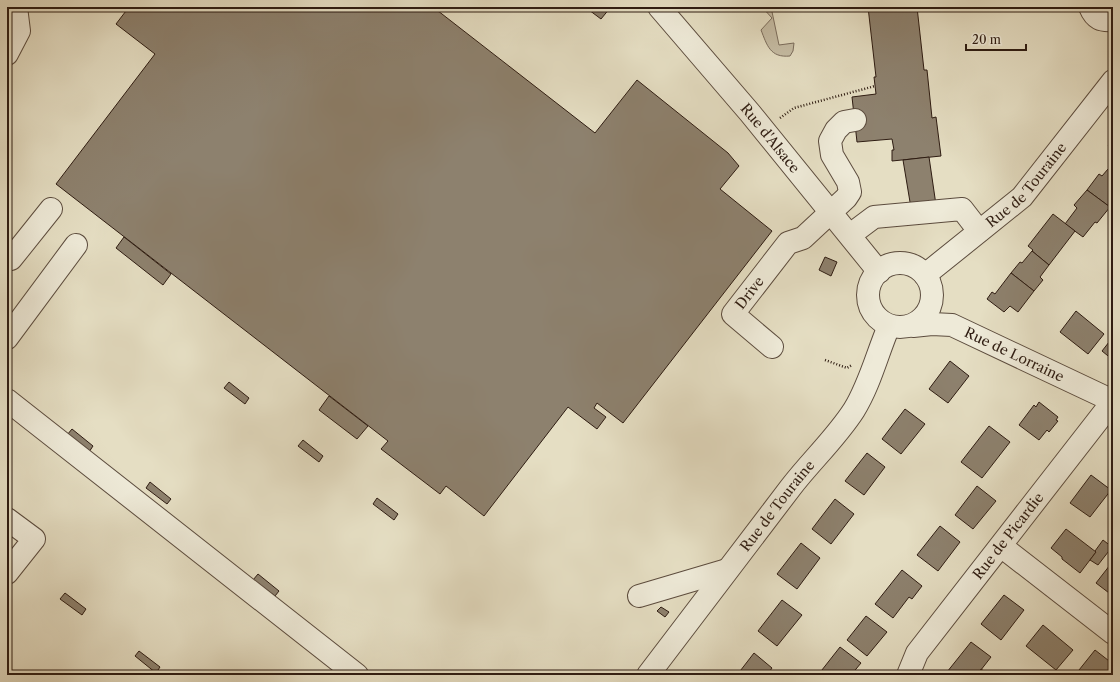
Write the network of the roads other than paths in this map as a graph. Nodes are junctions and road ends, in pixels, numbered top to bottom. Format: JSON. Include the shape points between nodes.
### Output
{"nodes":[{"id":1,"x":16,"y":7,"type":"edge"},
{"id":2,"x":659,"y":7,"type":"edge"},
{"id":3,"x":1090,"y":7,"type":"edge"},
{"id":4,"x":1113,"y":20,"type":"edge"},
{"id":5,"x":7,"y":54,"type":"edge"},
{"id":6,"x":1113,"y":81,"type":"edge"},
{"id":7,"x":855,"y":120,"type":"dead end"},
{"id":8,"x":51,"y":208,"type":"dead end"},
{"id":9,"x":831,"y":212,"type":"junction"},
{"id":10,"x":980,"y":231,"type":"junction"},
{"id":11,"x":850,"y":236,"type":"junction"},
{"id":12,"x":76,"y":245,"type":"dead end"},
{"id":13,"x":11,"y":259,"type":"dead end"},
{"id":14,"x":879,"y":272,"type":"junction"},
{"id":15,"x":929,"y":282,"type":"junction"},
{"id":16,"x":952,"y":325,"type":"junction"},
{"id":17,"x":889,"y":326,"type":"junction"},
{"id":18,"x":913,"y":326,"type":"junction"},
{"id":19,"x":7,"y":338,"type":"edge"},
{"id":20,"x":772,"y":347,"type":"dead end"},
{"id":21,"x":7,"y":400,"type":"edge"},
{"id":22,"x":1113,"y":401,"type":"edge"},
{"id":23,"x":7,"y":519,"type":"edge"},
{"id":24,"x":1002,"y":546,"type":"junction"},
{"id":25,"x":727,"y":570,"type":"junction"},
{"id":26,"x":7,"y":573,"type":"edge"},
{"id":27,"x":639,"y":596,"type":"dead end"},
{"id":28,"x":1113,"y":633,"type":"edge"},
{"id":29,"x":357,"y":675,"type":"edge"},
{"id":30,"x":648,"y":675,"type":"edge"},
{"id":31,"x":908,"y":675,"type":"edge"}],
"edges":[{"from":1,"to":5,"type":"street","via":[[19,31]]},
{"from":2,"to":9,"type":"street","name":"Rue d'Alsace"},
{"from":3,"to":4,"type":"street","via":[[1093,15],[1103,20]]},
{"from":6,"to":10,"type":"street","name":"Rue de Touraine","via":[[1022,197]]},
{"from":7,"to":9,"type":"street","via":[[844,122],[830,141],[832,155],[848,182],[850,192]]},
{"from":8,"to":13,"type":"street"},
{"from":9,"to":11,"type":"street","name":"Rue d'Alsace"},
{"from":9,"to":20,"type":"street","name":"Drive","via":[[803,238],[788,243],[733,314]]},
{"from":10,"to":11,"type":"street","via":[[962,209],[874,217]]},
{"from":10,"to":15,"type":"street","name":"Rue de Touraine"},
{"from":11,"to":14,"type":"street","name":"Rue d'Alsace"},
{"from":12,"to":19,"type":"street"},
{"from":14,"to":15,"type":"street","via":[[892,264],[912,265],[921,271]]},
{"from":14,"to":17,"type":"street","via":[[870,285],[869,305],[881,322]]},
{"from":15,"to":16,"type":"street"},
{"from":15,"to":18,"type":"street","via":[[932,301],[929,311]]},
{"from":16,"to":18,"type":"street","name":"Rue de Lorraine"},
{"from":16,"to":22,"type":"street","name":"Rue de Lorraine"},
{"from":17,"to":18,"type":"street"},
{"from":17,"to":25,"type":"street","name":"Rue de Touraine","via":[[860,398],[850,415]]},
{"from":21,"to":29,"type":"street"},
{"from":22,"to":24,"type":"street","name":"Rue de Picardie"},
{"from":23,"to":26,"type":"street","via":[[34,539]]},
{"from":24,"to":28,"type":"street"},
{"from":24,"to":31,"type":"street","name":"Rue de Picardie","via":[[917,653]]},
{"from":25,"to":27,"type":"street"},
{"from":25,"to":30,"type":"street","name":"Rue de Touraine"}]}
